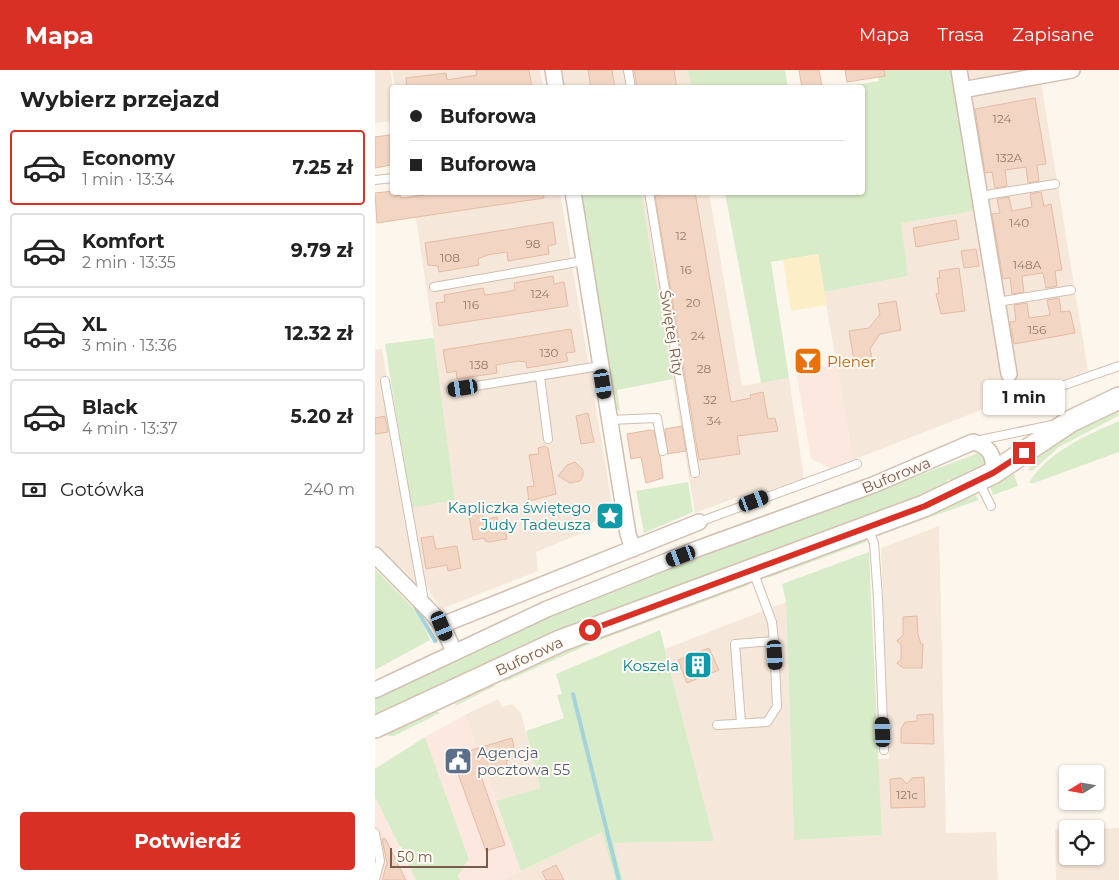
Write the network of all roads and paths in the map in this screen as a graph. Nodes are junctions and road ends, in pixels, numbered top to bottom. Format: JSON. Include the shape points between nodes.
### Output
{"nodes":[{"id":1,"x":553,"y":70,"type":"edge"},
{"id":2,"x":628,"y":70,"type":"edge"},
{"id":3,"x":959,"y":70,"type":"edge"},
{"id":4,"x":1072,"y":70,"type":"edge"},
{"id":5,"x":556,"y":85,"type":"edge"},
{"id":6,"x":630,"y":85,"type":"edge"},
{"id":7,"x":962,"y":90,"type":"junction"},
{"id":8,"x":390,"y":178,"type":"edge"},
{"id":9,"x":375,"y":180,"type":"edge"},
{"id":10,"x":1055,"y":184,"type":"dead end"},
{"id":11,"x":573,"y":195,"type":"edge"},
{"id":12,"x":649,"y":195,"type":"edge"},
{"id":13,"x":980,"y":196,"type":"junction"},
{"id":14,"x":583,"y":261,"type":"junction"},
{"id":15,"x":433,"y":287,"type":"dead end"},
{"id":16,"x":1071,"y":290,"type":"dead end"},
{"id":17,"x":997,"y":302,"type":"junction"},
{"id":18,"x":600,"y":366,"type":"junction"},
{"id":19,"x":1119,"y":366,"type":"edge"},
{"id":20,"x":1009,"y":374,"type":"dead end"},
{"id":21,"x":540,"y":376,"type":"junction"},
{"id":22,"x":385,"y":381,"type":"dead end"},
{"id":23,"x":451,"y":390,"type":"dead end"},
{"id":24,"x":1119,"y":398,"type":"edge"},
{"id":25,"x":1013,"y":403,"type":"dead end"},
{"id":26,"x":609,"y":420,"type":"junction"},
{"id":27,"x":1071,"y":422,"type":"junction"},
{"id":28,"x":548,"y":439,"type":"dead end"},
{"id":29,"x":973,"y":442,"type":"junction"},
{"id":30,"x":663,"y":451,"type":"dead end"},
{"id":31,"x":857,"y":464,"type":"dead end"},
{"id":32,"x":695,"y":473,"type":"dead end"},
{"id":33,"x":985,"y":476,"type":"junction"},
{"id":34,"x":991,"y":506,"type":"dead end"},
{"id":35,"x":699,"y":522,"type":"joint"},
{"id":36,"x":868,"y":527,"type":"junction"},
{"id":37,"x":633,"y":549,"type":"junction"},
{"id":38,"x":375,"y":555,"type":"edge"},
{"id":39,"x":753,"y":569,"type":"junction"},
{"id":40,"x":421,"y":600,"type":"junction"},
{"id":41,"x":442,"y":626,"type":"junction"},
{"id":42,"x":774,"y":641,"type":"junction"},
{"id":43,"x":454,"y":651,"type":"junction"},
{"id":44,"x":375,"y":690,"type":"edge"},
{"id":45,"x":741,"y":723,"type":"junction"},
{"id":46,"x":717,"y":725,"type":"dead end"},
{"id":47,"x":375,"y":727,"type":"edge"},
{"id":48,"x":884,"y":750,"type":"dead end"},
{"id":49,"x":375,"y":833,"type":"edge"},
{"id":50,"x":375,"y":878,"type":"edge"}],
"edges":[{"from":1,"to":5,"type":"street"},
{"from":2,"to":6,"type":"lane"},
{"from":3,"to":7,"type":"street"},
{"from":4,"to":7,"type":"street"},
{"from":7,"to":13,"type":"street"},
{"from":8,"to":9,"type":"lane"},
{"from":10,"to":13,"type":"lane"},
{"from":11,"to":14,"type":"street"},
{"from":12,"to":32,"type":"lane","name":"Świętej Rity"},
{"from":13,"to":17,"type":"street"},
{"from":14,"to":15,"type":"lane"},
{"from":14,"to":18,"type":"street"},
{"from":16,"to":17,"type":"lane"},
{"from":17,"to":20,"type":"street"},
{"from":18,"to":21,"type":"lane"},
{"from":18,"to":26,"type":"street"},
{"from":19,"to":25,"type":"lane"},
{"from":21,"to":23,"type":"lane"},
{"from":21,"to":28,"type":"lane"},
{"from":22,"to":40,"type":"lane","via":[[423,595]]},
{"from":24,"to":27,"type":"main road","name":"Buforowa"},
{"from":26,"to":30,"type":"lane","via":[[657,418]]},
{"from":26,"to":37,"type":"street"},
{"from":27,"to":29,"type":"lane","name":"Buforowa"},
{"from":27,"to":33,"type":"main road","name":"Buforowa"},
{"from":29,"to":33,"type":"street","via":[[988,448],[993,455]]},
{"from":29,"to":43,"type":"street","name":"Buforowa","via":[[873,485],[547,609]]},
{"from":31,"to":35,"type":"lane"},
{"from":33,"to":34,"type":"lane"},
{"from":33,"to":36,"type":"main road","name":"Buforowa","via":[[925,506]]},
{"from":35,"to":37,"type":"street"},
{"from":36,"to":39,"type":"main road","name":"Buforowa"},
{"from":36,"to":48,"type":"lane","via":[[873,543],[878,598]]},
{"from":37,"to":41,"type":"street"},
{"from":38,"to":40,"type":"street"},
{"from":39,"to":42,"type":"lane","via":[[772,620]]},
{"from":39,"to":47,"type":"main road","name":"Buforowa","via":[[560,641]]},
{"from":40,"to":41,"type":"street"},
{"from":41,"to":43,"type":"street"},
{"from":42,"to":45,"type":"lane","via":[[777,707],[767,722]]},
{"from":42,"to":45,"type":"lane","via":[[735,644]]},
{"from":43,"to":44,"type":"street","name":"Buforowa"},
{"from":45,"to":46,"type":"lane"},
{"from":49,"to":50,"type":"lane","via":[[380,860]]}]}
